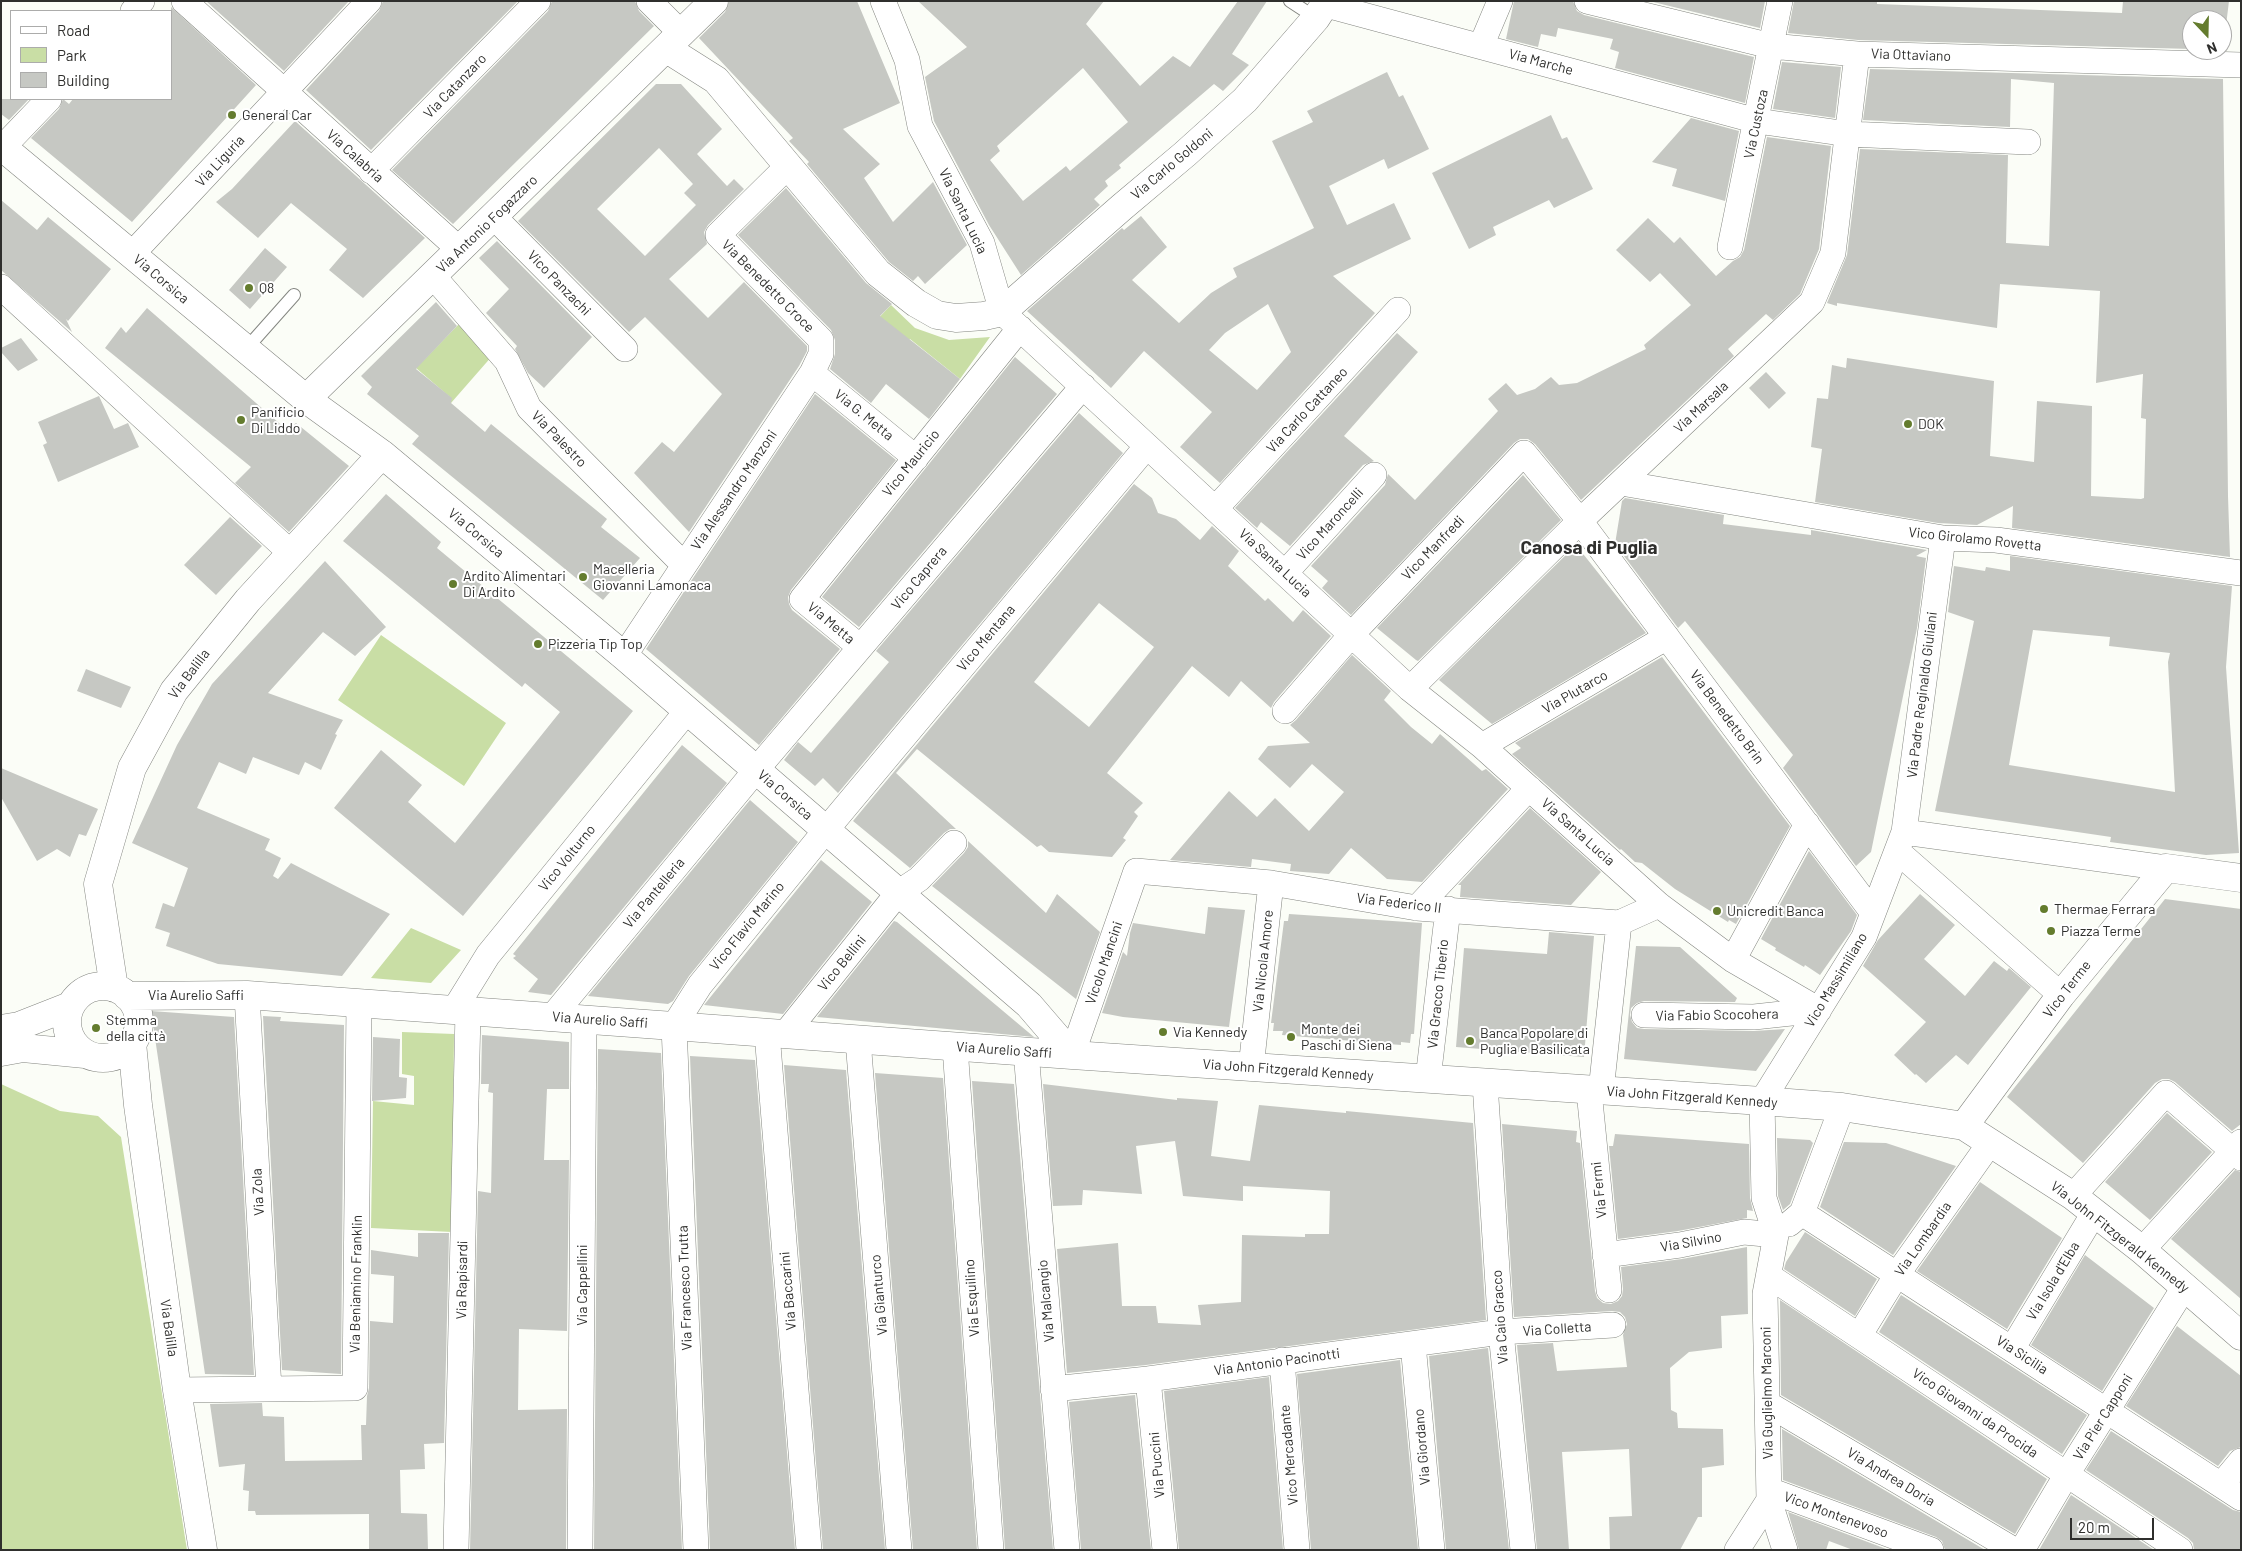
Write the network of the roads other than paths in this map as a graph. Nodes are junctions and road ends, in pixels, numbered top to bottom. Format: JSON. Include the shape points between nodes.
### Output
{"nodes":[{"id":1,"x":184,"y":1,"type":"edge"},
{"id":2,"x":369,"y":1,"type":"edge"},
{"id":3,"x":538,"y":1,"type":"edge"},
{"id":4,"x":648,"y":1,"type":"edge"},
{"id":5,"x":714,"y":1,"type":"edge"},
{"id":6,"x":883,"y":1,"type":"edge"},
{"id":7,"x":1290,"y":1,"type":"edge"},
{"id":8,"x":1500,"y":1,"type":"edge"},
{"id":9,"x":1587,"y":1,"type":"edge"},
{"id":10,"x":1780,"y":1,"type":"edge"},
{"id":11,"x":1323,"y":8,"type":"edge"},
{"id":12,"x":674,"y":41,"type":"junction"},
{"id":13,"x":1481,"y":46,"type":"junction"},
{"id":14,"x":1772,"y":46,"type":"junction"},
{"id":15,"x":1858,"y":54,"type":"junction"},
{"id":16,"x":2241,"y":65,"type":"edge"},
{"id":17,"x":285,"y":92,"type":"junction"},
{"id":18,"x":48,"y":100,"type":"edge"},
{"id":19,"x":1757,"y":121,"type":"junction"},
{"id":20,"x":1848,"y":134,"type":"junction"},
{"id":21,"x":2028,"y":142,"type":"dead end"},
{"id":22,"x":2,"y":146,"type":"edge"},
{"id":23,"x":788,"y":166,"type":"junction"},
{"id":24,"x":372,"y":171,"type":"junction"},
{"id":25,"x":494,"y":217,"type":"junction"},
{"id":26,"x":1730,"y":247,"type":"dead end"},
{"id":27,"x":460,"y":250,"type":"junction"},
{"id":28,"x":132,"y":254,"type":"junction"},
{"id":29,"x":433,"y":276,"type":"junction"},
{"id":30,"x":1,"y":287,"type":"edge"},
{"id":31,"x":294,"y":295,"type":"dead end"},
{"id":32,"x":1398,"y":310,"type":"dead end"},
{"id":33,"x":1011,"y":320,"type":"junction"},
{"id":34,"x":246,"y":349,"type":"junction"},
{"id":35,"x":624,"y":350,"type":"dead end"},
{"id":36,"x":812,"y":373,"type":"junction"},
{"id":37,"x":1083,"y":386,"type":"junction"},
{"id":38,"x":306,"y":399,"type":"junction"},
{"id":39,"x":1147,"y":446,"type":"junction"},
{"id":40,"x":382,"y":454,"type":"junction"},
{"id":41,"x":916,"y":458,"type":"junction"},
{"id":42,"x":1374,"y":475,"type":"dead end"},
{"id":43,"x":1621,"y":483,"type":"junction"},
{"id":44,"x":1215,"y":509,"type":"junction"},
{"id":45,"x":1580,"y":521,"type":"junction"},
{"id":46,"x":1943,"y":538,"type":"junction"},
{"id":47,"x":291,"y":553,"type":"junction"},
{"id":48,"x":684,"y":566,"type":"junction"},
{"id":49,"x":1285,"y":573,"type":"junction"},
{"id":50,"x":2241,"y":573,"type":"edge"},
{"id":51,"x":802,"y":599,"type":"joint"},
{"id":52,"x":1352,"y":634,"type":"junction"},
{"id":53,"x":1667,"y":637,"type":"junction"},
{"id":54,"x":860,"y":647,"type":"junction"},
{"id":55,"x":624,"y":656,"type":"junction"},
{"id":56,"x":1410,"y":690,"type":"junction"},
{"id":57,"x":687,"y":711,"type":"junction"},
{"id":58,"x":1284,"y":711,"type":"dead end"},
{"id":59,"x":1482,"y":746,"type":"junction"},
{"id":60,"x":756,"y":770,"type":"junction"},
{"id":61,"x":1529,"y":788,"type":"junction"},
{"id":62,"x":1807,"y":824,"type":"junction"},
{"id":63,"x":826,"y":830,"type":"junction"},
{"id":64,"x":1900,"y":842,"type":"junction"},
{"id":65,"x":954,"y":843,"type":"dead end"},
{"id":66,"x":2166,"y":868,"type":"junction"},
{"id":67,"x":1136,"y":871,"type":"joint"},
{"id":68,"x":2241,"y":878,"type":"edge"},
{"id":69,"x":1272,"y":884,"type":"junction"},
{"id":70,"x":898,"y":893,"type":"junction"},
{"id":71,"x":1659,"y":904,"type":"junction"},
{"id":72,"x":1417,"y":908,"type":"junction"},
{"id":73,"x":1448,"y":909,"type":"junction"},
{"id":74,"x":1873,"y":913,"type":"junction"},
{"id":75,"x":1618,"y":922,"type":"junction"},
{"id":76,"x":1733,"y":960,"type":"junction"},
{"id":77,"x":112,"y":990,"type":"junction"},
{"id":78,"x":247,"y":995,"type":"junction"},
{"id":79,"x":2061,"y":995,"type":"junction"},
{"id":80,"x":359,"y":1003,"type":"junction"},
{"id":81,"x":70,"y":1006,"type":"junction"},
{"id":82,"x":461,"y":1010,"type":"junction"},
{"id":83,"x":1819,"y":1010,"type":"junction"},
{"id":84,"x":1644,"y":1016,"type":"dead end"},
{"id":85,"x":552,"y":1017,"type":"junction"},
{"id":86,"x":584,"y":1019,"type":"junction"},
{"id":87,"x":674,"y":1026,"type":"junction"},
{"id":88,"x":1,"y":1029,"type":"edge"},
{"id":89,"x":776,"y":1034,"type":"junction"},
{"id":90,"x":858,"y":1040,"type":"junction"},
{"id":91,"x":132,"y":1043,"type":"junction"},
{"id":92,"x":955,"y":1047,"type":"junction"},
{"id":93,"x":1026,"y":1051,"type":"junction"},
{"id":94,"x":1,"y":1052,"type":"edge"},
{"id":95,"x":1072,"y":1055,"type":"junction"},
{"id":96,"x":96,"y":1056,"type":"junction"},
{"id":97,"x":1251,"y":1068,"type":"junction"},
{"id":98,"x":1428,"y":1079,"type":"junction"},
{"id":99,"x":1485,"y":1084,"type":"junction"},
{"id":100,"x":1595,"y":1091,"type":"junction"},
{"id":101,"x":1762,"y":1101,"type":"junction"},
{"id":102,"x":138,"y":1105,"type":"junction"},
{"id":103,"x":1842,"y":1107,"type":"junction"},
{"id":104,"x":1964,"y":1126,"type":"junction"},
{"id":105,"x":1990,"y":1143,"type":"junction"},
{"id":106,"x":2238,"y":1150,"type":"edge"},
{"id":107,"x":2073,"y":1196,"type":"junction"},
{"id":108,"x":1802,"y":1213,"type":"junction"},
{"id":109,"x":2094,"y":1213,"type":"junction"},
{"id":110,"x":1776,"y":1235,"type":"junction"},
{"id":111,"x":2142,"y":1250,"type":"junction"},
{"id":112,"x":1606,"y":1255,"type":"junction"},
{"id":113,"x":1769,"y":1276,"type":"junction"},
{"id":114,"x":1896,"y":1276,"type":"junction"},
{"id":115,"x":2185,"y":1286,"type":"junction"},
{"id":116,"x":1609,"y":1290,"type":"dead end"},
{"id":117,"x":1612,"y":1325,"type":"dead end"},
{"id":118,"x":1501,"y":1332,"type":"junction"},
{"id":119,"x":1859,"y":1336,"type":"junction"},
{"id":120,"x":2241,"y":1336,"type":"edge"},
{"id":121,"x":1413,"y":1344,"type":"junction"},
{"id":122,"x":2012,"y":1349,"type":"junction"},
{"id":123,"x":1282,"y":1360,"type":"junction"},
{"id":124,"x":1148,"y":1380,"type":"junction"},
{"id":125,"x":269,"y":1389,"type":"junction"},
{"id":126,"x":1053,"y":1389,"type":"junction"},
{"id":127,"x":177,"y":1390,"type":"junction"},
{"id":128,"x":1768,"y":1404,"type":"junction"},
{"id":129,"x":2107,"y":1411,"type":"junction"},
{"id":130,"x":2241,"y":1461,"type":"edge"},
{"id":131,"x":2067,"y":1474,"type":"junction"},
{"id":132,"x":2231,"y":1491,"type":"edge"},
{"id":133,"x":1769,"y":1495,"type":"junction"},
{"id":134,"x":203,"y":1550,"type":"edge"},
{"id":135,"x":456,"y":1550,"type":"edge"},
{"id":136,"x":580,"y":1550,"type":"edge"},
{"id":137,"x":696,"y":1550,"type":"edge"},
{"id":138,"x":808,"y":1550,"type":"edge"},
{"id":139,"x":899,"y":1550,"type":"edge"},
{"id":140,"x":991,"y":1550,"type":"edge"},
{"id":141,"x":1066,"y":1550,"type":"edge"},
{"id":142,"x":1165,"y":1550,"type":"edge"},
{"id":143,"x":1297,"y":1550,"type":"edge"},
{"id":144,"x":1432,"y":1550,"type":"edge"},
{"id":145,"x":1523,"y":1550,"type":"edge"},
{"id":146,"x":1737,"y":1550,"type":"edge"},
{"id":147,"x":1785,"y":1550,"type":"edge"},
{"id":148,"x":1931,"y":1550,"type":"edge"},
{"id":149,"x":2014,"y":1550,"type":"edge"},
{"id":150,"x":2022,"y":1550,"type":"edge"},
{"id":151,"x":2180,"y":1550,"type":"edge"}],
"edges":[{"from":1,"to":17,"type":"street","name":"Via Calabria"},
{"from":2,"to":17,"type":"street","name":"Via Liguria"},
{"from":3,"to":24,"type":"street","name":"Via Catanzaro"},
{"from":4,"to":12,"type":"street"},
{"from":5,"to":12,"type":"street","name":"Via Antonio Fogazzaro"},
{"from":6,"to":33,"type":"street","name":"Via Santa Lucia","via":[[907,60],[920,126],[982,243]]},
{"from":7,"to":11,"type":"lane"},
{"from":8,"to":13,"type":"street"},
{"from":9,"to":14,"type":"street","name":"Via Ottaviano"},
{"from":10,"to":14,"type":"street","name":"Via Custoza"},
{"from":11,"to":13,"type":"street","name":"Via Marche"},
{"from":11,"to":33,"type":"street","name":"Via Carlo Goldoni","via":[[1245,100],[1122,207]]},
{"from":12,"to":23,"type":"street","via":[[716,80]]},
{"from":12,"to":25,"type":"street","name":"Via Antonio Fogazzaro"},
{"from":13,"to":19,"type":"street","name":"Via Marche"},
{"from":14,"to":15,"type":"street","name":"Via Ottaviano"},
{"from":14,"to":19,"type":"street","name":"Via Custoza"},
{"from":15,"to":16,"type":"street","name":"Via Ottaviano"},
{"from":15,"to":20,"type":"street","name":"Via Marsala"},
{"from":17,"to":24,"type":"street","name":"Via Calabria"},
{"from":17,"to":28,"type":"street","name":"Via Liguria"},
{"from":18,"to":22,"type":"street"},
{"from":19,"to":20,"type":"street","name":"Via Marche"},
{"from":19,"to":26,"type":"street","name":"Via Custoza"},
{"from":20,"to":21,"type":"street","name":"Via Marche"},
{"from":20,"to":43,"type":"street","name":"Via Marsala","via":[[1833,253],[1812,302]]},
{"from":22,"to":28,"type":"street","name":"Via Corsica"},
{"from":23,"to":33,"type":"street","via":[[878,274],[916,303],[937,315]]},
{"from":23,"to":36,"type":"street","name":"Via Benedetto Croce","via":[[718,235],[821,340],[821,354]]},
{"from":24,"to":27,"type":"street","name":"Via Calabria"},
{"from":25,"to":27,"type":"street","name":"Via Antonio Fogazzaro"},
{"from":25,"to":35,"type":"street","name":"Vico Panzachi"},
{"from":27,"to":29,"type":"street","name":"Via Antonio Fogazzaro"},
{"from":28,"to":34,"type":"street","name":"Via Corsica"},
{"from":29,"to":38,"type":"street","name":"Via Antonio Fogazzaro"},
{"from":29,"to":48,"type":"street","name":"Via Palestro","via":[[507,361],[529,408]]},
{"from":30,"to":47,"type":"street"},
{"from":31,"to":34,"type":"lane"},
{"from":32,"to":44,"type":"street","name":"Via Carlo Cattaneo"},
{"from":33,"to":37,"type":"street","name":"Via Santa Lucia"},
{"from":33,"to":41,"type":"street","name":"Vico Mauricio"},
{"from":34,"to":38,"type":"street","name":"Via Corsica"},
{"from":36,"to":41,"type":"street","name":"Via G. Metta"},
{"from":36,"to":48,"type":"street","name":"Via Alessandro Manzoni"},
{"from":37,"to":39,"type":"street","name":"Via Santa Lucia"},
{"from":37,"to":54,"type":"street","name":"Vico Caprera"},
{"from":38,"to":40,"type":"street","name":"Via Corsica"},
{"from":39,"to":44,"type":"street","name":"Via Santa Lucia"},
{"from":39,"to":63,"type":"street","name":"Vico Mentana"},
{"from":40,"to":47,"type":"street","name":"Via Balilla"},
{"from":40,"to":55,"type":"street","name":"Via Corsica"},
{"from":41,"to":51,"type":"street","name":"Vico Mauricio"},
{"from":42,"to":49,"type":"street","name":"Vico Maroncelli"},
{"from":43,"to":45,"type":"street","name":"Via Marsala"},
{"from":43,"to":46,"type":"street","name":"Vico Girolamo Rovetta"},
{"from":44,"to":49,"type":"street","name":"Via Santa Lucia"},
{"from":45,"to":52,"type":"street","name":"Vico Manfredi","via":[[1524,453]]},
{"from":45,"to":53,"type":"street","name":"Via Benedetto Brin"},
{"from":45,"to":56,"type":"street","name":"Via Marsala"},
{"from":46,"to":50,"type":"street","name":"Vico Girolamo Rovetta","via":[[1996,540]]},
{"from":46,"to":64,"type":"street","name":"Via Padre Reginaldo Giuliani"},
{"from":47,"to":77,"type":"street","name":"Via Balilla","via":[[174,691],[132,768],[98,884]]},
{"from":48,"to":55,"type":"street","name":"Via Alessandro Manzoni"},
{"from":49,"to":52,"type":"street","name":"Via Santa Lucia"},
{"from":51,"to":54,"type":"street","name":"Via Metta"},
{"from":52,"to":56,"type":"street","name":"Via Santa Lucia"},
{"from":52,"to":58,"type":"street","name":"Vico Manfredi"},
{"from":53,"to":59,"type":"street","name":"Via Plutarco"},
{"from":53,"to":62,"type":"street","name":"Via Benedetto Brin"},
{"from":54,"to":60,"type":"street","name":"Vico Caprera"},
{"from":55,"to":57,"type":"street","name":"Via Corsica"},
{"from":56,"to":59,"type":"street","name":"Via Santa Lucia"},
{"from":57,"to":60,"type":"street","name":"Via Corsica"},
{"from":57,"to":82,"type":"street","name":"Vico Volturno","via":[[488,955]]},
{"from":59,"to":61,"type":"street","name":"Via Santa Lucia"},
{"from":60,"to":63,"type":"street","name":"Via Corsica"},
{"from":60,"to":85,"type":"street","name":"Via Pantelleria"},
{"from":61,"to":71,"type":"street","name":"Via Santa Lucia"},
{"from":61,"to":72,"type":"street"},
{"from":62,"to":74,"type":"street","name":"Via Benedetto Brin"},
{"from":62,"to":76,"type":"street"},
{"from":63,"to":70,"type":"street","name":"Via Corsica"},
{"from":63,"to":87,"type":"street","name":"Vico Flavio Marino","via":[[700,985]]},
{"from":64,"to":66,"type":"street"},
{"from":64,"to":74,"type":"street","name":"Vico Massimiliano"},
{"from":64,"to":79,"type":"street"},
{"from":65,"to":70,"type":"street","name":"Vico Bellini","via":[[920,879]]},
{"from":66,"to":68,"type":"street"},
{"from":66,"to":79,"type":"street","name":"Vico Terme"},
{"from":67,"to":69,"type":"street","name":"Via Federico II"},
{"from":67,"to":95,"type":"street","name":"Vicolo Mancini"},
{"from":69,"to":72,"type":"street","name":"Via Federico II"},
{"from":69,"to":97,"type":"street","name":"Via Nicola Amore"},
{"from":70,"to":89,"type":"street","name":"Vico Bellini"},
{"from":70,"to":95,"type":"street","name":"Via Corsica","via":[[1029,1005]]},
{"from":71,"to":75,"type":"street","name":"Via Federico II"},
{"from":71,"to":76,"type":"street","name":"Via Santa Lucia"},
{"from":72,"to":73,"type":"street","name":"Via Federico II"},
{"from":73,"to":75,"type":"street","name":"Via Federico II"},
{"from":73,"to":98,"type":"street","name":"Via Gracco Tiberio"},
{"from":74,"to":83,"type":"street","name":"Vico Massimiliano","via":[[1864,937]]},
{"from":75,"to":100,"type":"street","name":"Via Fermi"},
{"from":76,"to":83,"type":"street","name":"Via Santa Lucia"},
{"from":77,"to":78,"type":"street","name":"Via Aurelio Saffi"},
{"from":77,"to":81,"type":"street","via":[[84,991]]},
{"from":77,"to":91,"type":"street","via":[[138,1013],[139,1023]]},
{"from":78,"to":80,"type":"street","name":"Via Aurelio Saffi"},
{"from":78,"to":125,"type":"street","name":"Via Zola"},
{"from":79,"to":104,"type":"street","name":"Vico Terme"},
{"from":80,"to":82,"type":"street","name":"Via Aurelio Saffi"},
{"from":80,"to":125,"type":"street","name":"Via Beniamino Franklin","via":[[355,1388]]},
{"from":81,"to":88,"type":"street","via":[[19,1026]]},
{"from":81,"to":96,"type":"street","via":[[68,1033],[78,1049]]},
{"from":82,"to":85,"type":"street","name":"Via Aurelio Saffi"},
{"from":82,"to":135,"type":"street","name":"Via Rapisardi"},
{"from":83,"to":84,"type":"street","name":"Via Fabio Scocohera","via":[[1754,1017]]},
{"from":83,"to":101,"type":"street","name":"Vico Massimiliano"},
{"from":85,"to":86,"type":"street","name":"Via Aurelio Saffi"},
{"from":86,"to":87,"type":"street","name":"Via Aurelio Saffi"},
{"from":86,"to":136,"type":"street","name":"Via Cappellini"},
{"from":87,"to":89,"type":"street","name":"Via Aurelio Saffi"},
{"from":87,"to":137,"type":"street","name":"Via Francesco Trutta"},
{"from":89,"to":90,"type":"street","name":"Via Aurelio Saffi"},
{"from":89,"to":138,"type":"street","name":"Via Baccarini"},
{"from":90,"to":92,"type":"street","name":"Via Aurelio Saffi"},
{"from":90,"to":139,"type":"street","name":"Via Gianturco"},
{"from":91,"to":96,"type":"street","via":[[126,1050]]},
{"from":91,"to":102,"type":"street","name":"Via Balilla"},
{"from":92,"to":93,"type":"street","name":"Via Aurelio Saffi"},
{"from":92,"to":140,"type":"street","name":"Via Esquilino"},
{"from":93,"to":95,"type":"street","name":"Via Aurelio Saffi"},
{"from":93,"to":126,"type":"street","name":"Via Malcangio"},
{"from":94,"to":96,"type":"street","via":[[23,1048]]},
{"from":95,"to":97,"type":"street","name":"Via John Fitzgerald Kennedy"},
{"from":96,"to":102,"type":"street","name":"Via Balilla"},
{"from":97,"to":98,"type":"street","name":"Via John Fitzgerald Kennedy"},
{"from":98,"to":99,"type":"street","name":"Via John Fitzgerald Kennedy"},
{"from":99,"to":100,"type":"street","name":"Via John Fitzgerald Kennedy"},
{"from":99,"to":118,"type":"street","name":"Via Caio Gracco"},
{"from":100,"to":101,"type":"street","name":"Via John Fitzgerald Kennedy"},
{"from":100,"to":112,"type":"street","name":"Via Fermi"},
{"from":101,"to":103,"type":"street","name":"Via John Fitzgerald Kennedy"},
{"from":101,"to":110,"type":"street","name":"Via Guglielmo Marconi","via":[[1764,1198]]},
{"from":102,"to":127,"type":"street","name":"Via Balilla"},
{"from":103,"to":104,"type":"street","name":"Via John Fitzgerald Kennedy"},
{"from":103,"to":108,"type":"street"},
{"from":104,"to":105,"type":"street","name":"Via John Fitzgerald Kennedy"},
{"from":105,"to":107,"type":"street","name":"Via John Fitzgerald Kennedy"},
{"from":105,"to":114,"type":"street","name":"Via Lombardia"},
{"from":106,"to":107,"type":"street","via":[[2166,1093]]},
{"from":106,"to":111,"type":"street"},
{"from":107,"to":109,"type":"street","name":"Via John Fitzgerald Kennedy"},
{"from":108,"to":110,"type":"street"},
{"from":108,"to":114,"type":"street","name":"Via Sicilia"},
{"from":109,"to":111,"type":"street","name":"Via John Fitzgerald Kennedy"},
{"from":109,"to":122,"type":"street","name":"Via Isola d'Elba"},
{"from":110,"to":112,"type":"street","name":"Via Silvino","via":[[1744,1232]]},
{"from":110,"to":113,"type":"street","name":"Via Guglielmo Marconi"},
{"from":111,"to":115,"type":"street","name":"Via John Fitzgerald Kennedy"},
{"from":112,"to":116,"type":"street","name":"Via Fermi"},
{"from":113,"to":119,"type":"street","name":"Vico Giovanni da Procida"},
{"from":113,"to":128,"type":"street","name":"Via Guglielmo Marconi","via":[[1766,1294]]},
{"from":114,"to":119,"type":"street","name":"Via Lombardia"},
{"from":114,"to":122,"type":"street","name":"Via Sicilia"},
{"from":115,"to":120,"type":"street","name":"Via John Fitzgerald Kennedy"},
{"from":115,"to":129,"type":"street","name":"Via Pier Capponi"},
{"from":117,"to":118,"type":"street","name":"Via Colletta"},
{"from":118,"to":121,"type":"street","name":"Via Antonio Pacinotti"},
{"from":118,"to":145,"type":"street","name":"Via Caio Gracco"},
{"from":119,"to":131,"type":"street","name":"Vico Giovanni da Procida"},
{"from":121,"to":123,"type":"street","name":"Via Antonio Pacinotti"},
{"from":121,"to":144,"type":"street","name":"Via Giordano"},
{"from":122,"to":129,"type":"street","name":"Via Sicilia"},
{"from":123,"to":124,"type":"street","name":"Via Antonio Pacinotti"},
{"from":123,"to":143,"type":"street","name":"Vico Mercadante"},
{"from":124,"to":126,"type":"street","name":"Via Antonio Pacinotti"},
{"from":124,"to":142,"type":"street","name":"Via Puccini"},
{"from":125,"to":127,"type":"street","name":"Via Beniamino Franklin"},
{"from":126,"to":141,"type":"street","name":"Via Malcangio"},
{"from":127,"to":134,"type":"street","name":"Via Balilla"},
{"from":128,"to":133,"type":"street","name":"Via Guglielmo Marconi"},
{"from":128,"to":149,"type":"street","name":"Via Andrea Doria"},
{"from":129,"to":131,"type":"street","name":"Via Pier Capponi"},
{"from":129,"to":132,"type":"street","name":"Via Sicilia"},
{"from":130,"to":132,"type":"street"},
{"from":131,"to":150,"type":"street","name":"Via Pier Capponi"},
{"from":131,"to":151,"type":"street","name":"Vico Giovanni da Procida"},
{"from":133,"to":146,"type":"street"},
{"from":133,"to":147,"type":"street","name":"Via Guglielmo Marconi"},
{"from":133,"to":148,"type":"street","name":"Vico Montenevoso"}]}
